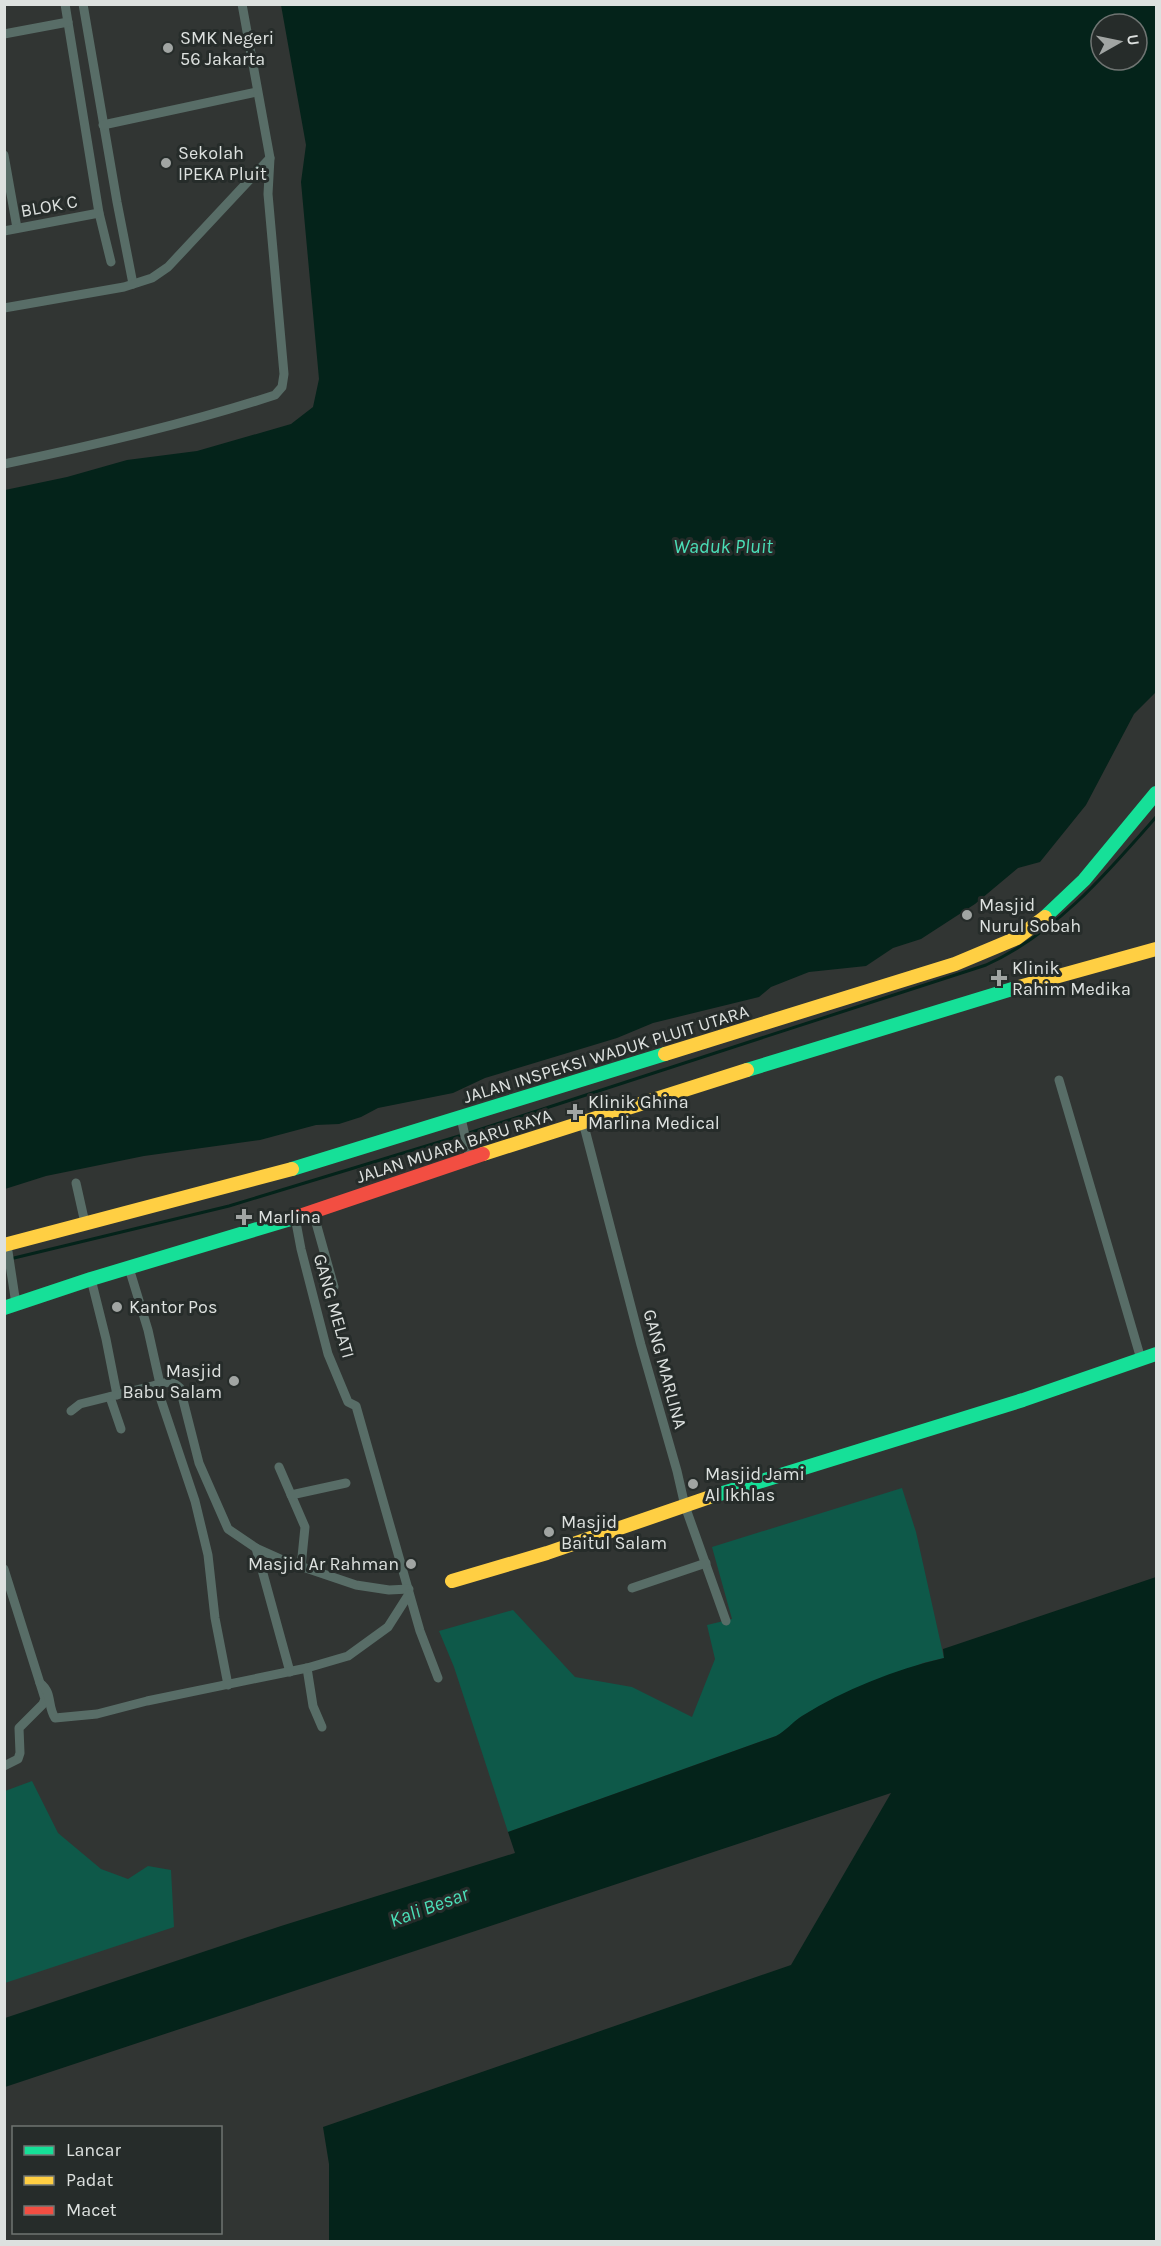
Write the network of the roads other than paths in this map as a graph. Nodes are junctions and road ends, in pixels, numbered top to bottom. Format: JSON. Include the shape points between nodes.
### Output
{"nodes":[{"id":1,"x":65,"y":4,"type":"edge"},
{"id":2,"x":83,"y":4,"type":"edge"},
{"id":3,"x":242,"y":4,"type":"edge"},
{"id":4,"x":68,"y":22,"type":"junction"},
{"id":5,"x":4,"y":34,"type":"edge"},
{"id":6,"x":257,"y":92,"type":"junction"},
{"id":7,"x":103,"y":125,"type":"junction"},
{"id":8,"x":4,"y":155,"type":"edge"},
{"id":9,"x":270,"y":158,"type":"junction"},
{"id":10,"x":99,"y":213,"type":"junction"},
{"id":11,"x":17,"y":228,"type":"junction"},
{"id":12,"x":4,"y":231,"type":"edge"},
{"id":13,"x":111,"y":262,"type":"dead end"},
{"id":14,"x":129,"y":286,"type":"junction"},
{"id":15,"x":4,"y":308,"type":"edge"},
{"id":16,"x":4,"y":464,"type":"edge"},
{"id":17,"x":1156,"y":793,"type":"edge"},
{"id":18,"x":1156,"y":949,"type":"edge"},
{"id":19,"x":1059,"y":1080,"type":"dead end"},
{"id":20,"x":461,"y":1118,"type":"junction"},
{"id":21,"x":584,"y":1122,"type":"junction"},
{"id":22,"x":470,"y":1158,"type":"junction"},
{"id":23,"x":76,"y":1184,"type":"dead end"},
{"id":24,"x":313,"y":1212,"type":"junction"},
{"id":25,"x":295,"y":1217,"type":"junction"},
{"id":26,"x":85,"y":1222,"type":"junction"},
{"id":27,"x":6,"y":1245,"type":"edge"},
{"id":28,"x":129,"y":1268,"type":"junction"},
{"id":29,"x":91,"y":1279,"type":"junction"},
{"id":30,"x":334,"y":1287,"type":"dead end"},
{"id":31,"x":10,"y":1306,"type":"edge"},
{"id":32,"x":1156,"y":1354,"type":"edge"},
{"id":33,"x":1141,"y":1359,"type":"junction"},
{"id":34,"x":158,"y":1385,"type":"junction"},
{"id":35,"x":113,"y":1396,"type":"junction"},
{"id":36,"x":71,"y":1411,"type":"dead end"},
{"id":37,"x":121,"y":1429,"type":"dead end"},
{"id":38,"x":279,"y":1467,"type":"dead end"},
{"id":39,"x":346,"y":1483,"type":"dead end"},
{"id":40,"x":291,"y":1495,"type":"junction"},
{"id":41,"x":685,"y":1506,"type":"junction"},
{"id":42,"x":256,"y":1548,"type":"junction"},
{"id":43,"x":706,"y":1563,"type":"junction"},
{"id":44,"x":301,"y":1568,"type":"junction"},
{"id":45,"x":4,"y":1569,"type":"edge"},
{"id":46,"x":452,"y":1581,"type":"dead end"},
{"id":47,"x":632,"y":1588,"type":"dead end"},
{"id":48,"x":409,"y":1591,"type":"junction"},
{"id":49,"x":726,"y":1621,"type":"dead end"},
{"id":50,"x":307,"y":1668,"type":"junction"},
{"id":51,"x":290,"y":1672,"type":"junction"},
{"id":52,"x":438,"y":1678,"type":"dead end"},
{"id":53,"x":40,"y":1683,"type":"junction"},
{"id":54,"x":228,"y":1685,"type":"junction"},
{"id":55,"x":321,"y":1727,"type":"dead end"},
{"id":56,"x":4,"y":1766,"type":"edge"}],
"edges":[{"from":1,"to":4,"type":"street"},
{"from":2,"to":7,"type":"street"},
{"from":3,"to":6,"type":"street"},
{"from":4,"to":5,"type":"street"},
{"from":4,"to":10,"type":"street"},
{"from":6,"to":7,"type":"street"},
{"from":6,"to":9,"type":"street"},
{"from":7,"to":14,"type":"street"},
{"from":8,"to":11,"type":"street"},
{"from":9,"to":14,"type":"street","via":[[168,267]]},
{"from":9,"to":16,"type":"street","via":[[268,194],[284,374],[279,392],[205,417]]},
{"from":10,"to":11,"type":"street","name":"BLOK C"},
{"from":10,"to":13,"type":"street"},
{"from":11,"to":12,"type":"street","name":"BLOK C"},
{"from":14,"to":15,"type":"street"},
{"from":17,"to":20,"type":"street","name":"JALAN INSPEKSI WADUK PLUIT UTARA","via":[[1060,904],[1033,927],[995,948],[944,968]]},
{"from":18,"to":21,"type":"street","name":"JALAN MUARA BARU RAYA","via":[[1022,986]]},
{"from":19,"to":33,"type":"street"},
{"from":20,"to":22,"type":"street"},
{"from":20,"to":26,"type":"street","name":"JALAN INSPEKSI WADUK PLUIT UTARA","via":[[257,1179]]},
{"from":21,"to":22,"type":"street","name":"JALAN MUARA BARU RAYA"},
{"from":21,"to":41,"type":"street","name":"GANG MARLINA"},
{"from":22,"to":24,"type":"street","name":"JALAN MUARA BARU RAYA"},
{"from":23,"to":26,"type":"street"},
{"from":24,"to":25,"type":"street","name":"JALAN MUARA BARU RAYA"},
{"from":24,"to":30,"type":"street"},
{"from":25,"to":28,"type":"street","name":"JALAN MUARA BARU RAYA"},
{"from":25,"to":48,"type":"street","name":"GANG MELATI","via":[[328,1354],[348,1402],[356,1406]]},
{"from":26,"to":27,"type":"street","name":"JALAN INSPEKSI WADUK PLUIT UTARA"},
{"from":27,"to":31,"type":"street"},
{"from":28,"to":29,"type":"street","name":"JALAN MUARA BARU RAYA"},
{"from":28,"to":34,"type":"street","via":[[148,1330]]},
{"from":29,"to":31,"type":"street","name":"JALAN MUARA BARU RAYA"},
{"from":29,"to":35,"type":"street","via":[[106,1339]]},
{"from":32,"to":33,"type":"street"},
{"from":33,"to":41,"type":"street"},
{"from":34,"to":35,"type":"street"},
{"from":34,"to":42,"type":"street","via":[[171,1381],[180,1388],[199,1462],[228,1529]]},
{"from":34,"to":54,"type":"street","via":[[206,1545]]},
{"from":35,"to":36,"type":"street","via":[[80,1404]]},
{"from":35,"to":37,"type":"street"},
{"from":38,"to":40,"type":"street"},
{"from":39,"to":40,"type":"street"},
{"from":40,"to":44,"type":"street","via":[[305,1532]]},
{"from":41,"to":43,"type":"street","name":"GANG MARLINA"},
{"from":41,"to":46,"type":"street"},
{"from":42,"to":44,"type":"street"},
{"from":42,"to":51,"type":"street"},
{"from":43,"to":47,"type":"street"},
{"from":43,"to":49,"type":"street","name":"GANG MARLINA"},
{"from":44,"to":48,"type":"street","via":[[356,1586]]},
{"from":45,"to":53,"type":"street"},
{"from":48,"to":50,"type":"street","via":[[387,1627],[352,1654]]},
{"from":48,"to":52,"type":"street","name":"GANG MELATI"},
{"from":50,"to":51,"type":"street"},
{"from":50,"to":55,"type":"street"},
{"from":51,"to":54,"type":"street"},
{"from":53,"to":54,"type":"street","via":[[50,1693],[55,1718],[97,1714]]},
{"from":53,"to":56,"type":"street","via":[[43,1704],[19,1728],[18,1759]]}]}
